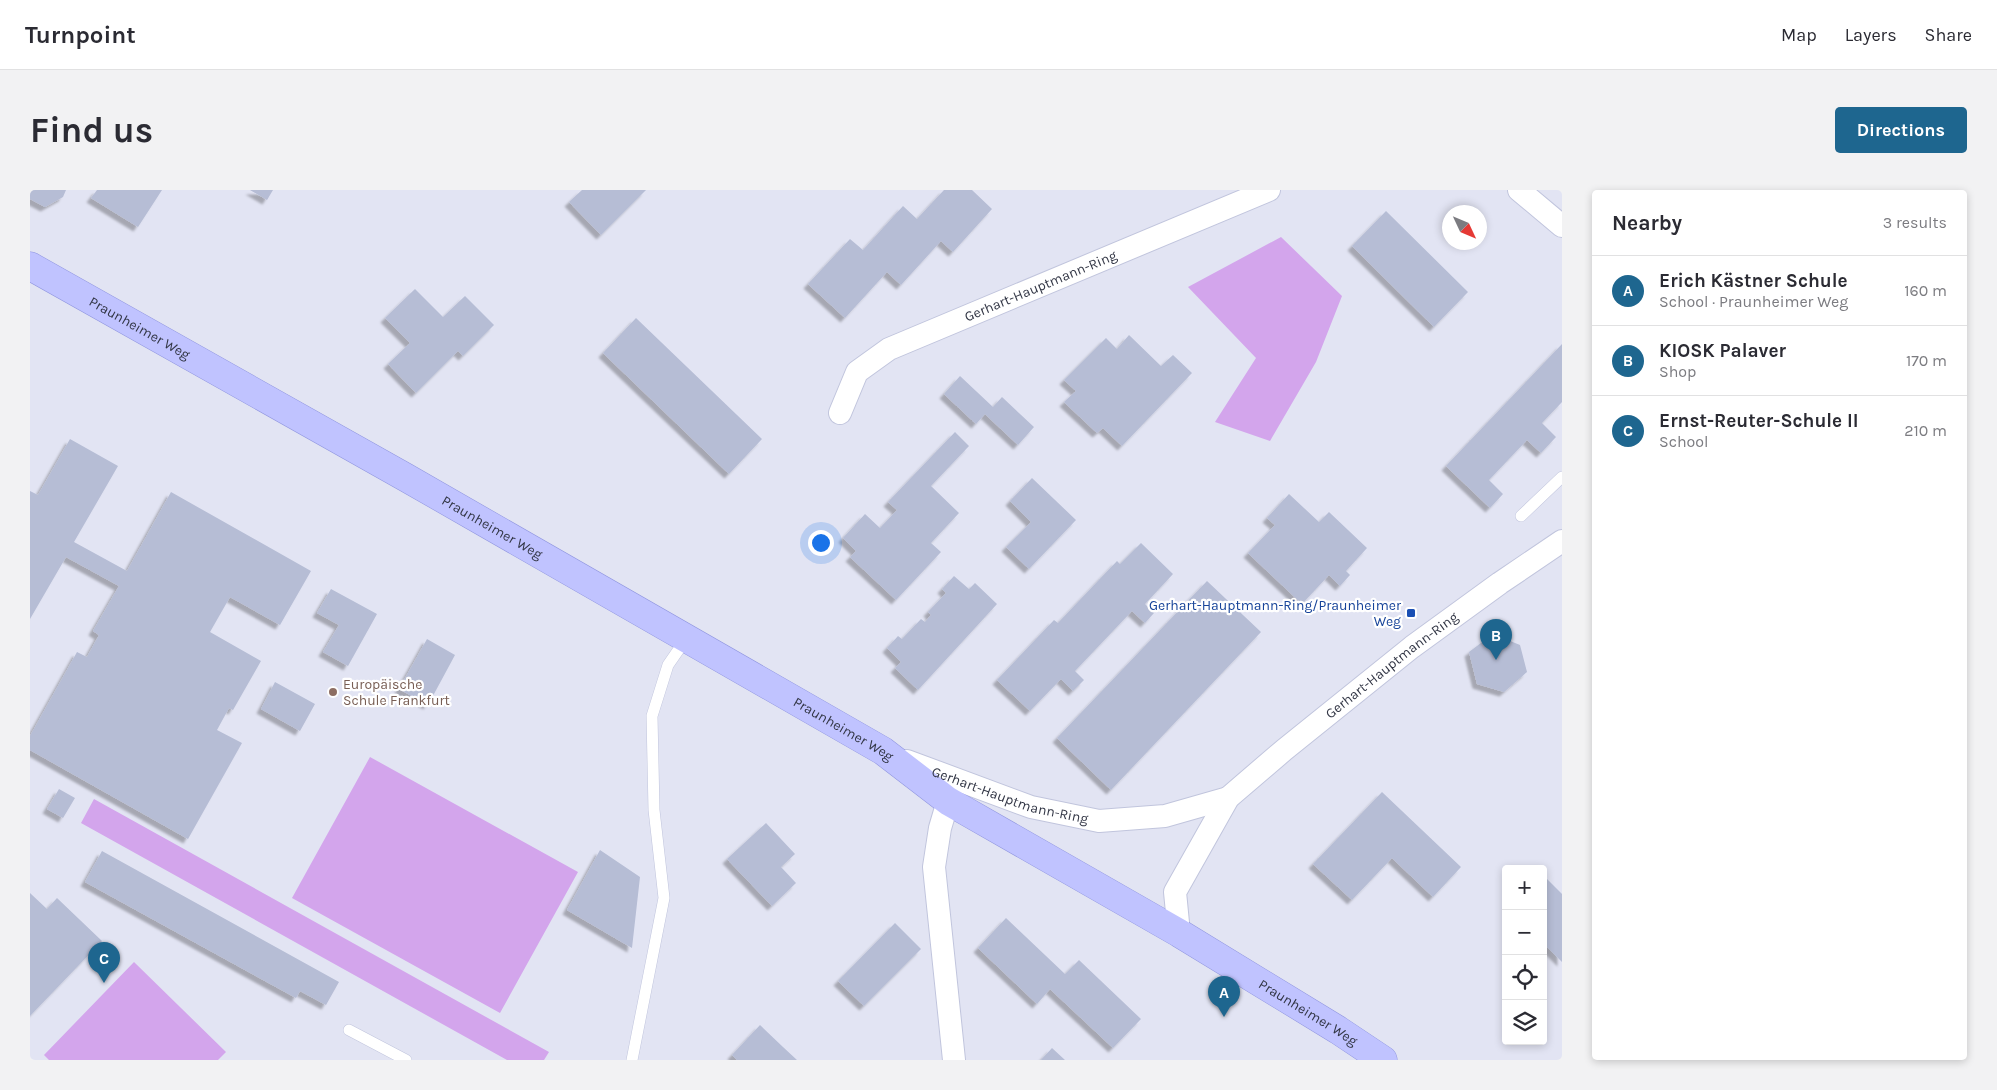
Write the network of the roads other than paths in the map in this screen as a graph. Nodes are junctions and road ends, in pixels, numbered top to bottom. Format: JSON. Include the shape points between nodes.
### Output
{"nodes":[{"id":1,"x":1269,"y":190,"type":"edge"},
{"id":2,"x":1520,"y":190,"type":"edge"},
{"id":3,"x":1562,"y":226,"type":"edge"},
{"id":4,"x":30,"y":266,"type":"edge"},
{"id":5,"x":840,"y":413,"type":"dead end"},
{"id":6,"x":1562,"y":477,"type":"edge"},
{"id":7,"x":1521,"y":516,"type":"dead end"},
{"id":8,"x":1562,"y":541,"type":"edge"},
{"id":9,"x":686,"y":639,"type":"junction"},
{"id":10,"x":883,"y":751,"type":"junction"},
{"id":11,"x":1228,"y":798,"type":"junction"},
{"id":12,"x":948,"y":801,"type":"junction"},
{"id":13,"x":1179,"y":933,"type":"junction"},
{"id":14,"x":349,"y":1030,"type":"dead end"},
{"id":15,"x":406,"y":1060,"type":"edge"},
{"id":16,"x":632,"y":1060,"type":"edge"},
{"id":17,"x":954,"y":1060,"type":"edge"},
{"id":18,"x":1383,"y":1060,"type":"edge"}],
"edges":[{"from":1,"to":5,"type":"street","name":"Gerhart-Hauptmann-Ring","via":[[889,349],[857,372]]},
{"from":2,"to":3,"type":"street"},
{"from":4,"to":9,"type":"main road","name":"Praunheimer Weg"},
{"from":6,"to":7,"type":"lane"},
{"from":8,"to":11,"type":"street","name":"Gerhart-Hauptmann-Ring","via":[[1412,647]]},
{"from":9,"to":10,"type":"main road","name":"Praunheimer Weg"},
{"from":9,"to":16,"type":"lane","via":[[668,665],[652,716],[654,810],[664,898]]},
{"from":10,"to":11,"type":"street","name":"Gerhart-Hauptmann-Ring","via":[[941,776],[1031,807],[1099,821],[1165,816]]},
{"from":10,"to":12,"type":"main road","name":"Praunheimer Weg"},
{"from":11,"to":13,"type":"street","name":"Gerhart-Hauptmann-Ring","via":[[1175,892]]},
{"from":12,"to":13,"type":"main road","name":"Praunheimer Weg"},
{"from":12,"to":17,"type":"street","via":[[934,867]]},
{"from":13,"to":18,"type":"main road","name":"Praunheimer Weg"},
{"from":14,"to":15,"type":"lane"}]}
